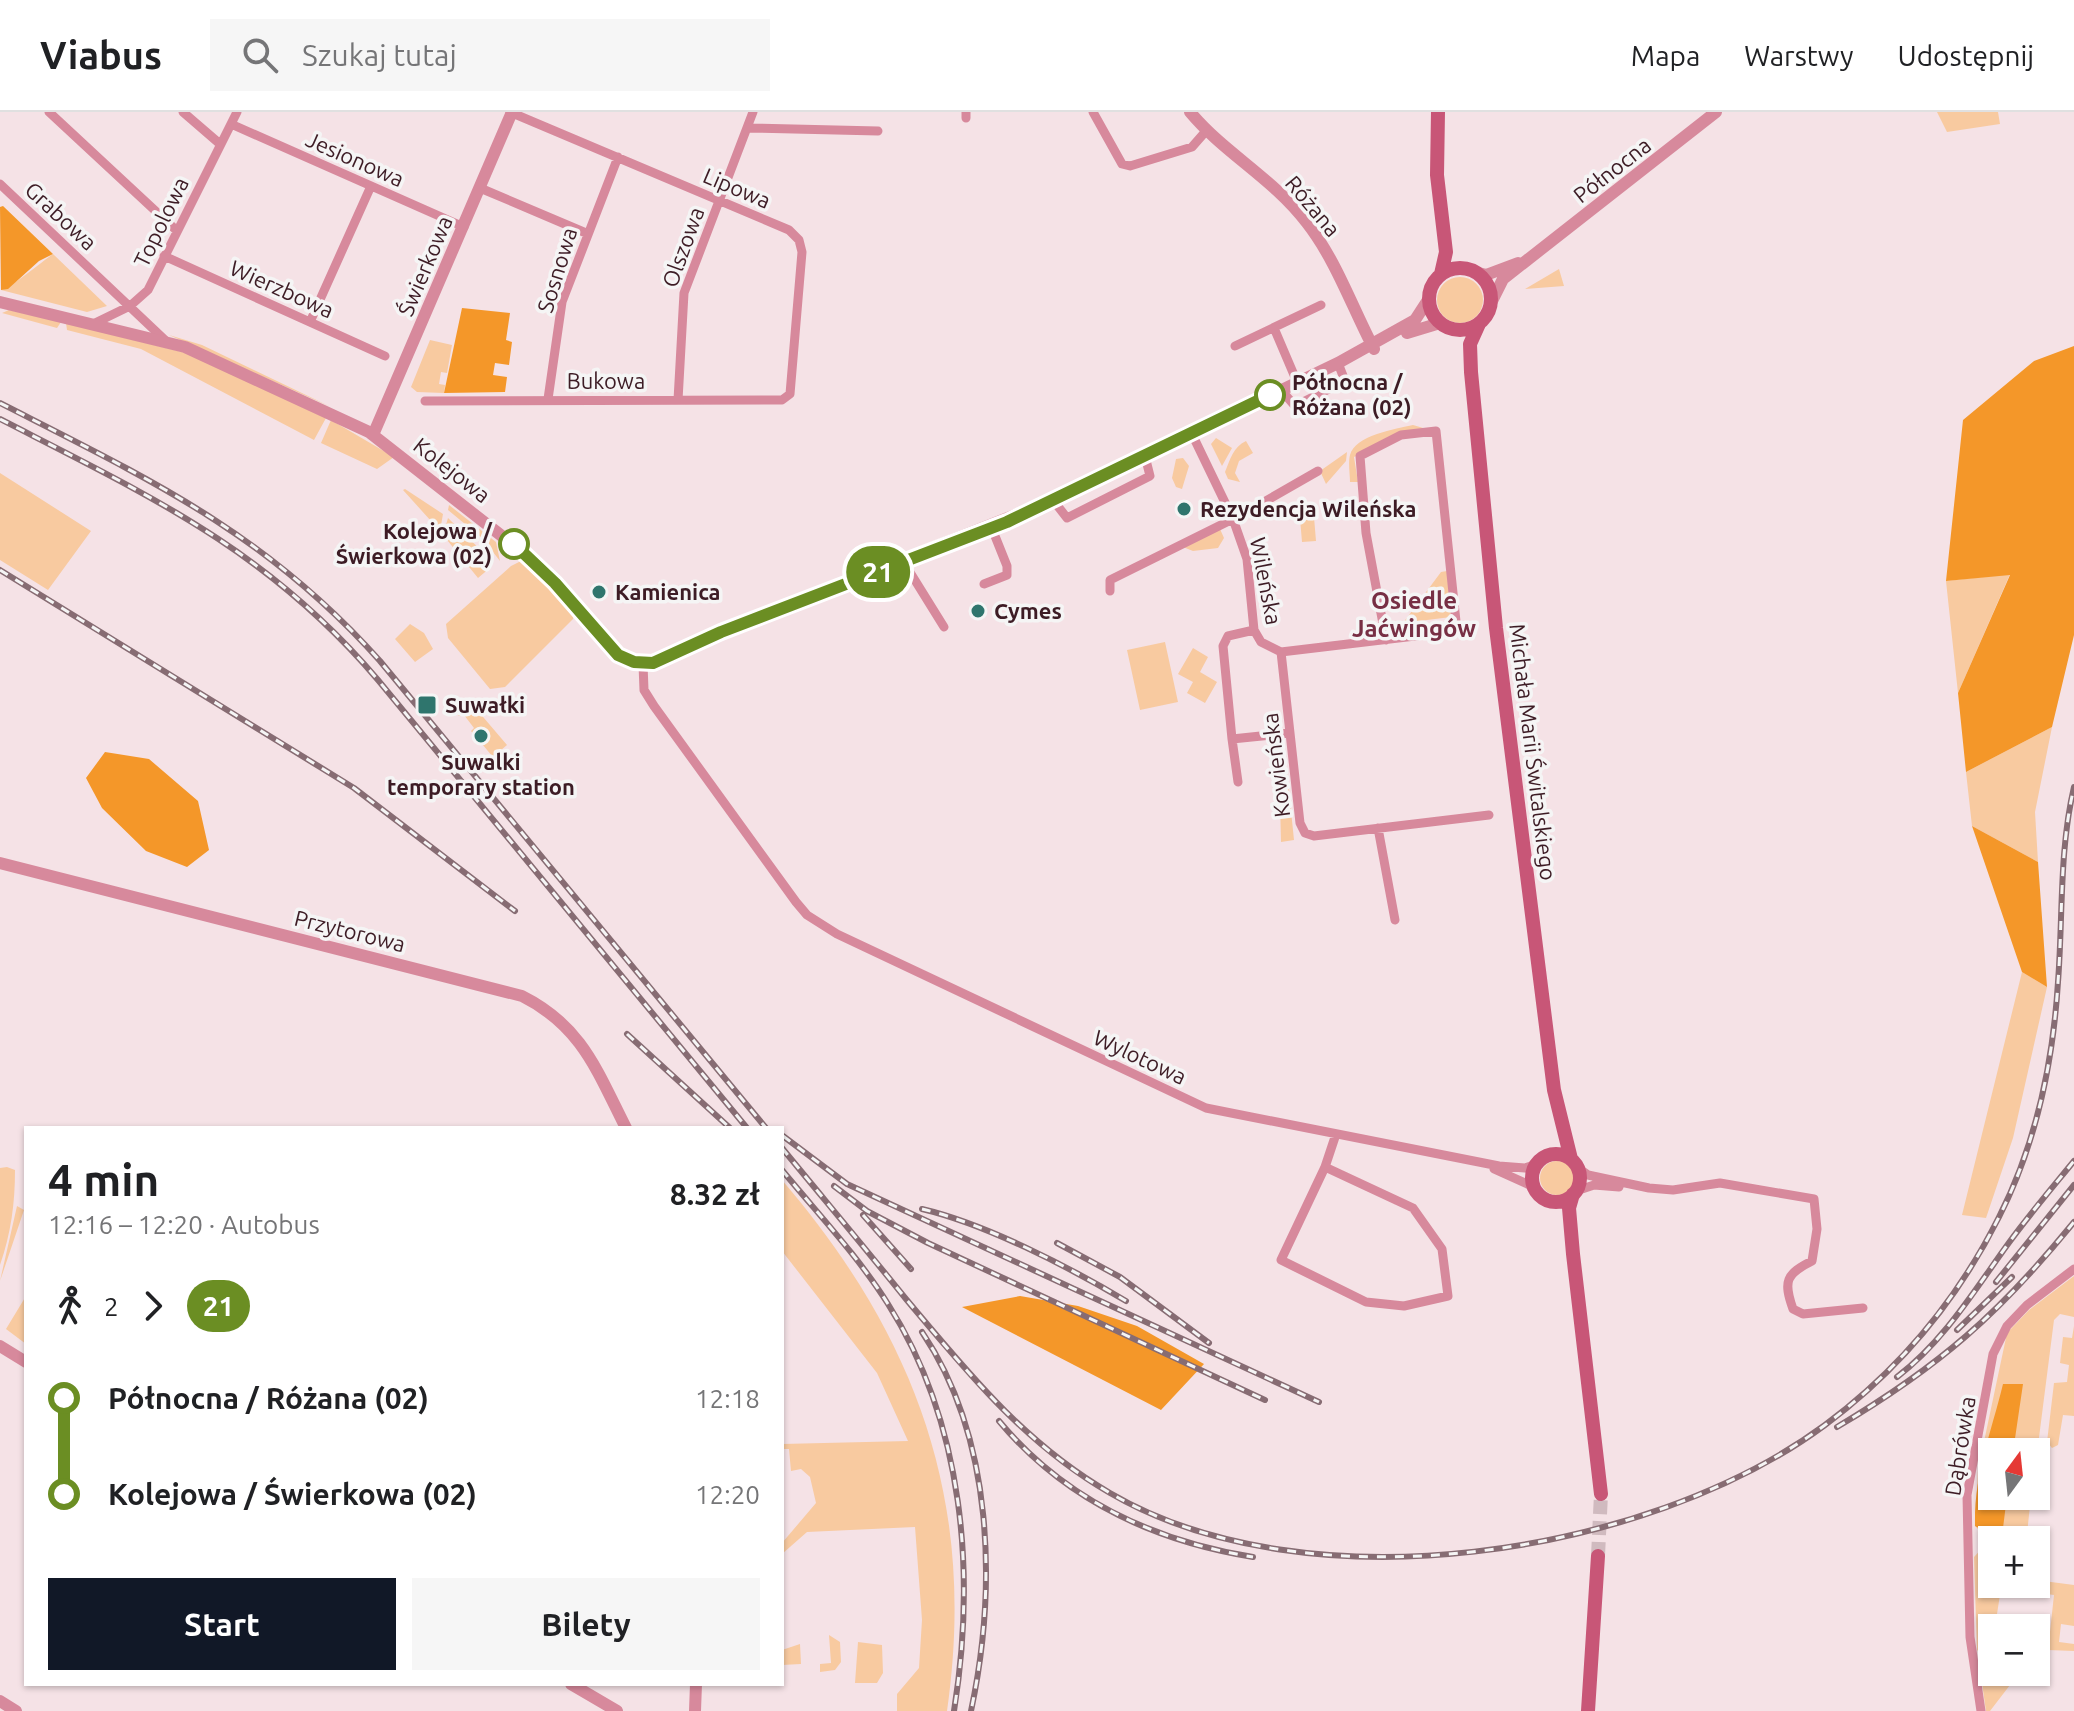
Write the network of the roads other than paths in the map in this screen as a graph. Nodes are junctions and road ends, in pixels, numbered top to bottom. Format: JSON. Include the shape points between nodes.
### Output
{"nodes":[{"id":1,"x":49,"y":112,"type":"edge"},
{"id":2,"x":183,"y":112,"type":"edge"},
{"id":3,"x":237,"y":112,"type":"edge"},
{"id":4,"x":512,"y":112,"type":"edge"},
{"id":5,"x":753,"y":112,"type":"edge"},
{"id":6,"x":1093,"y":112,"type":"edge"},
{"id":7,"x":1190,"y":112,"type":"edge"},
{"id":8,"x":1438,"y":112,"type":"edge"},
{"id":9,"x":1716,"y":112,"type":"edge"},
{"id":10,"x":231,"y":124,"type":"junction"},
{"id":11,"x":748,"y":128,"type":"junction"},
{"id":12,"x":878,"y":131,"type":"dead end"},
{"id":13,"x":1206,"y":131,"type":"junction"},
{"id":14,"x":220,"y":144,"type":"junction"},
{"id":15,"x":618,"y":157,"type":"junction"},
{"id":16,"x":0,"y":184,"type":"edge"},
{"id":17,"x":371,"y":186,"type":"junction"},
{"id":18,"x":480,"y":188,"type":"junction"},
{"id":19,"x":720,"y":201,"type":"junction"},
{"id":20,"x":464,"y":227,"type":"junction"},
{"id":21,"x":176,"y":230,"type":"junction"},
{"id":22,"x":1446,"y":232,"type":"junction"},
{"id":23,"x":586,"y":233,"type":"junction"},
{"id":24,"x":164,"y":256,"type":"junction"},
{"id":25,"x":1532,"y":257,"type":"junction"},
{"id":26,"x":1471,"y":270,"type":"junction"},
{"id":27,"x":1441,"y":274,"type":"junction"},
{"id":28,"x":1428,"y":300,"type":"junction"},
{"id":29,"x":0,"y":302,"type":"edge"},
{"id":30,"x":1491,"y":303,"type":"junction"},
{"id":31,"x":1321,"y":305,"type":"dead end"},
{"id":32,"x":130,"y":306,"type":"junction"},
{"id":33,"x":310,"y":322,"type":"junction"},
{"id":34,"x":93,"y":324,"type":"junction"},
{"id":35,"x":1479,"y":324,"type":"junction"},
{"id":36,"x":1444,"y":326,"type":"junction"},
{"id":37,"x":1274,"y":328,"type":"junction"},
{"id":38,"x":166,"y":341,"type":"junction"},
{"id":39,"x":1235,"y":346,"type":"dead end"},
{"id":40,"x":1372,"y":346,"type":"junction"},
{"id":41,"x":385,"y":356,"type":"dead end"},
{"id":42,"x":1338,"y":363,"type":"junction"},
{"id":43,"x":1471,"y":372,"type":"junction"},
{"id":44,"x":1297,"y":382,"type":"junction"},
{"id":45,"x":1281,"y":390,"type":"junction"},
{"id":46,"x":548,"y":399,"type":"junction"},
{"id":47,"x":787,"y":399,"type":"joint"},
{"id":48,"x":678,"y":400,"type":"junction"},
{"id":49,"x":425,"y":401,"type":"dead end"},
{"id":50,"x":1192,"y":434,"type":"junction"},
{"id":51,"x":373,"y":435,"type":"junction"},
{"id":52,"x":1145,"y":456,"type":"junction"},
{"id":53,"x":1318,"y":471,"type":"dead end"},
{"id":54,"x":1053,"y":500,"type":"junction"},
{"id":55,"x":1233,"y":519,"type":"junction"},
{"id":56,"x":991,"y":526,"type":"junction"},
{"id":57,"x":903,"y":561,"type":"junction"},
{"id":58,"x":984,"y":584,"type":"dead end"},
{"id":59,"x":1110,"y":591,"type":"dead end"},
{"id":60,"x":944,"y":627,"type":"dead end"},
{"id":61,"x":1254,"y":630,"type":"junction"},
{"id":62,"x":1386,"y":640,"type":"junction"},
{"id":63,"x":1281,"y":652,"type":"junction"},
{"id":64,"x":643,"y":664,"type":"junction"},
{"id":65,"x":1290,"y":733,"type":"junction"},
{"id":66,"x":1232,"y":739,"type":"junction"},
{"id":67,"x":1238,"y":782,"type":"dead end"},
{"id":68,"x":1489,"y":815,"type":"dead end"},
{"id":69,"x":1378,"y":828,"type":"junction"},
{"id":70,"x":0,"y":863,"type":"edge"},
{"id":71,"x":1395,"y":920,"type":"dead end"},
{"id":72,"x":1554,"y":1090,"type":"junction"},
{"id":73,"x":625,"y":1126,"type":"edge"},
{"id":74,"x":1336,"y":1134,"type":"junction"},
{"id":75,"x":1543,"y":1160,"type":"junction"},
{"id":76,"x":1480,"y":1163,"type":"junction"},
{"id":77,"x":1574,"y":1164,"type":"junction"},
{"id":78,"x":1325,"y":1167,"type":"junction"},
{"id":79,"x":1638,"y":1186,"type":"junction"},
{"id":80,"x":1534,"y":1187,"type":"junction"},
{"id":81,"x":1575,"y":1193,"type":"junction"},
{"id":82,"x":1548,"y":1200,"type":"junction"},
{"id":83,"x":1573,"y":1254,"type":"junction"},
{"id":84,"x":2074,"y":1269,"type":"edge"},
{"id":85,"x":1863,"y":1308,"type":"dead end"},
{"id":86,"x":0,"y":1346,"type":"edge"},
{"id":87,"x":24,"y":1361,"type":"edge"},
{"id":88,"x":1601,"y":1494,"type":"tunnel mouth"},
{"id":89,"x":1598,"y":1556,"type":"tunnel mouth"},
{"id":90,"x":574,"y":1686,"type":"edge"},
{"id":91,"x":696,"y":1686,"type":"edge"},
{"id":92,"x":0,"y":1701,"type":"edge"},
{"id":93,"x":16,"y":1711,"type":"edge"},
{"id":94,"x":617,"y":1711,"type":"edge"},
{"id":95,"x":695,"y":1711,"type":"edge"},
{"id":96,"x":1588,"y":1711,"type":"edge"},
{"id":97,"x":1981,"y":1711,"type":"edge"}],
"edges":[{"from":1,"to":21,"type":"street"},
{"from":2,"to":14,"type":"street"},
{"from":3,"to":10,"type":"street","name":"Topolowa"},
{"from":4,"to":15,"type":"street","name":"Lipowa"},
{"from":4,"to":18,"type":"street","name":"Świerkowa"},
{"from":5,"to":11,"type":"street","name":"Olszowa"},
{"from":6,"to":13,"type":"street","via":[[1122,164],[1130,166],[1192,147]]},
{"from":7,"to":13,"type":"street","name":"Różana"},
{"from":8,"to":22,"type":"main road","via":[[1437,175]]},
{"from":9,"to":25,"type":"street","name":"Północna"},
{"from":10,"to":14,"type":"street","name":"Topolowa"},
{"from":10,"to":17,"type":"street","name":"Jesionowa"},
{"from":11,"to":12,"type":"street"},
{"from":11,"to":19,"type":"street","name":"Olszowa"},
{"from":13,"to":40,"type":"street","name":"Różana","via":[[1278,191],[1306,222],[1329,256]]},
{"from":14,"to":21,"type":"street","name":"Topolowa"},
{"from":15,"to":19,"type":"street","name":"Lipowa"},
{"from":15,"to":23,"type":"street","name":"Sosnowa"},
{"from":16,"to":32,"type":"street","name":"Grabowa"},
{"from":17,"to":20,"type":"street","name":"Jesionowa"},
{"from":17,"to":33,"type":"street"},
{"from":18,"to":20,"type":"street","name":"Świerkowa"},
{"from":18,"to":23,"type":"street"},
{"from":19,"to":47,"type":"street","name":"Lipowa","via":[[789,230],[799,240]]},
{"from":19,"to":48,"type":"street","name":"Olszowa","via":[[684,293]]},
{"from":20,"to":51,"type":"street","name":"Świerkowa"},
{"from":21,"to":24,"type":"street","name":"Topolowa"},
{"from":22,"to":26,"type":"main road","via":[[1455,255]]},
{"from":22,"to":27,"type":"main road"},
{"from":23,"to":46,"type":"street","name":"Sosnowa","via":[[562,302]]},
{"from":24,"to":32,"type":"street","name":"Topolowa","via":[[148,290]]},
{"from":24,"to":33,"type":"street","name":"Wierzbowa"},
{"from":25,"to":26,"type":"street","name":"Północna","via":[[1494,273]]},
{"from":25,"to":30,"type":"street","name":"Północna","via":[[1500,282]]},
{"from":26,"to":27,"type":"main road"},
{"from":26,"to":30,"type":"main road","via":[[1488,285]]},
{"from":27,"to":28,"type":"main road"},
{"from":28,"to":36,"type":"main road"},
{"from":28,"to":40,"type":"street","via":[[1415,320]]},
{"from":29,"to":34,"type":"street","name":"Kolejowa"},
{"from":30,"to":35,"type":"main road"},
{"from":31,"to":37,"type":"street"},
{"from":32,"to":34,"type":"street","name":"Topolowa"},
{"from":32,"to":38,"type":"street","name":"Grabowa"},
{"from":33,"to":41,"type":"street","name":"Wierzbowa"},
{"from":34,"to":38,"type":"street","name":"Kolejowa"},
{"from":35,"to":36,"type":"main road","via":[[1464,330]]},
{"from":35,"to":43,"type":"main road","name":"Michała Marii Świtalskiego","via":[[1470,344]]},
{"from":36,"to":40,"type":"street","via":[[1419,327]]},
{"from":36,"to":43,"type":"main road","name":"Michała Marii Świtalskiego","via":[[1457,335]]},
{"from":37,"to":39,"type":"street"},
{"from":37,"to":44,"type":"street"},
{"from":38,"to":51,"type":"street","name":"Kolejowa"},
{"from":40,"to":42,"type":"street"},
{"from":42,"to":44,"type":"street"},
{"from":42,"to":45,"type":"street","via":[[1345,381],[1295,406]]},
{"from":43,"to":72,"type":"main road","name":"Michała Marii Świtalskiego","via":[[1496,628]]},
{"from":44,"to":45,"type":"street"},
{"from":45,"to":50,"type":"street"},
{"from":46,"to":48,"type":"street","name":"Bukowa"},
{"from":46,"to":49,"type":"street","name":"Bukowa"},
{"from":47,"to":48,"type":"street","name":"Bukowa"},
{"from":50,"to":52,"type":"street"},
{"from":50,"to":55,"type":"street","name":"Wileńska"},
{"from":51,"to":64,"type":"street","name":"Kolejowa","via":[[521,550],[618,655]]},
{"from":52,"to":54,"type":"street"},
{"from":52,"to":54,"type":"street","via":[[1150,476],[1067,518]]},
{"from":53,"to":55,"type":"street"},
{"from":54,"to":56,"type":"street"},
{"from":55,"to":59,"type":"street","via":[[1110,580]]},
{"from":55,"to":61,"type":"street","name":"Wileńska","via":[[1247,559]]},
{"from":56,"to":57,"type":"street"},
{"from":56,"to":58,"type":"street","via":[[1007,575]]},
{"from":57,"to":60,"type":"street"},
{"from":57,"to":64,"type":"street","via":[[721,632],[662,661]]},
{"from":61,"to":63,"type":"street","name":"Wileńska","via":[[1261,642]]},
{"from":61,"to":66,"type":"street","via":[[1228,636],[1223,646]]},
{"from":62,"to":62,"type":"street","name":"Wileńska","via":[[1457,631],[1436,431],[1401,435],[1360,456],[1366,533]]},
{"from":62,"to":63,"type":"street","name":"Wileńska"},
{"from":63,"to":65,"type":"street","name":"Kowieńska"},
{"from":64,"to":74,"type":"street","name":"Wylotowa","via":[[648,697],[807,915],[1206,1108]]},
{"from":65,"to":66,"type":"street"},
{"from":65,"to":69,"type":"street","name":"Kowieńska","via":[[1305,833]]},
{"from":66,"to":67,"type":"street"},
{"from":68,"to":69,"type":"street","name":"Kowieńska"},
{"from":69,"to":71,"type":"street"},
{"from":70,"to":73,"type":"street","name":"Przytorowa","via":[[522,996],[547,1009],[581,1043]]},
{"from":72,"to":75,"type":"main road","name":"Michała Marii Świtalskiego","via":[[1555,1136]]},
{"from":72,"to":77,"type":"main road","name":"Michała Marii Świtalskiego"},
{"from":74,"to":76,"type":"street","name":"Wylotowa"},
{"from":74,"to":78,"type":"street"},
{"from":75,"to":76,"type":"street","name":"Wylotowa","via":[[1525,1168]]},
{"from":75,"to":77,"type":"main road"},
{"from":75,"to":80,"type":"main road","via":[[1533,1175]]},
{"from":76,"to":80,"type":"street","name":"Wylotowa"},
{"from":77,"to":79,"type":"street","via":[[1588,1175]]},
{"from":77,"to":81,"type":"main road","via":[[1580,1177]]},
{"from":78,"to":78,"type":"street","via":[[1281,1260],[1366,1302],[1404,1306],[1448,1296],[1442,1249],[1413,1208]]},
{"from":79,"to":81,"type":"street","via":[[1594,1185]]},
{"from":79,"to":85,"type":"street","via":[[1673,1190],[1720,1183],[1814,1199],[1816,1252],[1789,1277],[1793,1309],[1803,1314]]},
{"from":80,"to":82,"type":"main road"},
{"from":81,"to":82,"type":"main road","via":[[1562,1201]]},
{"from":81,"to":83,"type":"main road","via":[[1569,1208]]},
{"from":82,"to":83,"type":"main road"},
{"from":83,"to":88,"type":"main road"},
{"from":84,"to":97,"type":"street","name":"Dąbrówka","via":[[2027,1305],[2007,1326],[1993,1354],[1967,1495],[1970,1637]]},
{"from":86,"to":87,"type":"street"},
{"from":89,"to":96,"type":"main road"},
{"from":90,"to":94,"type":"street"},
{"from":91,"to":95,"type":"street"},
{"from":92,"to":93,"type":"street"}]}
